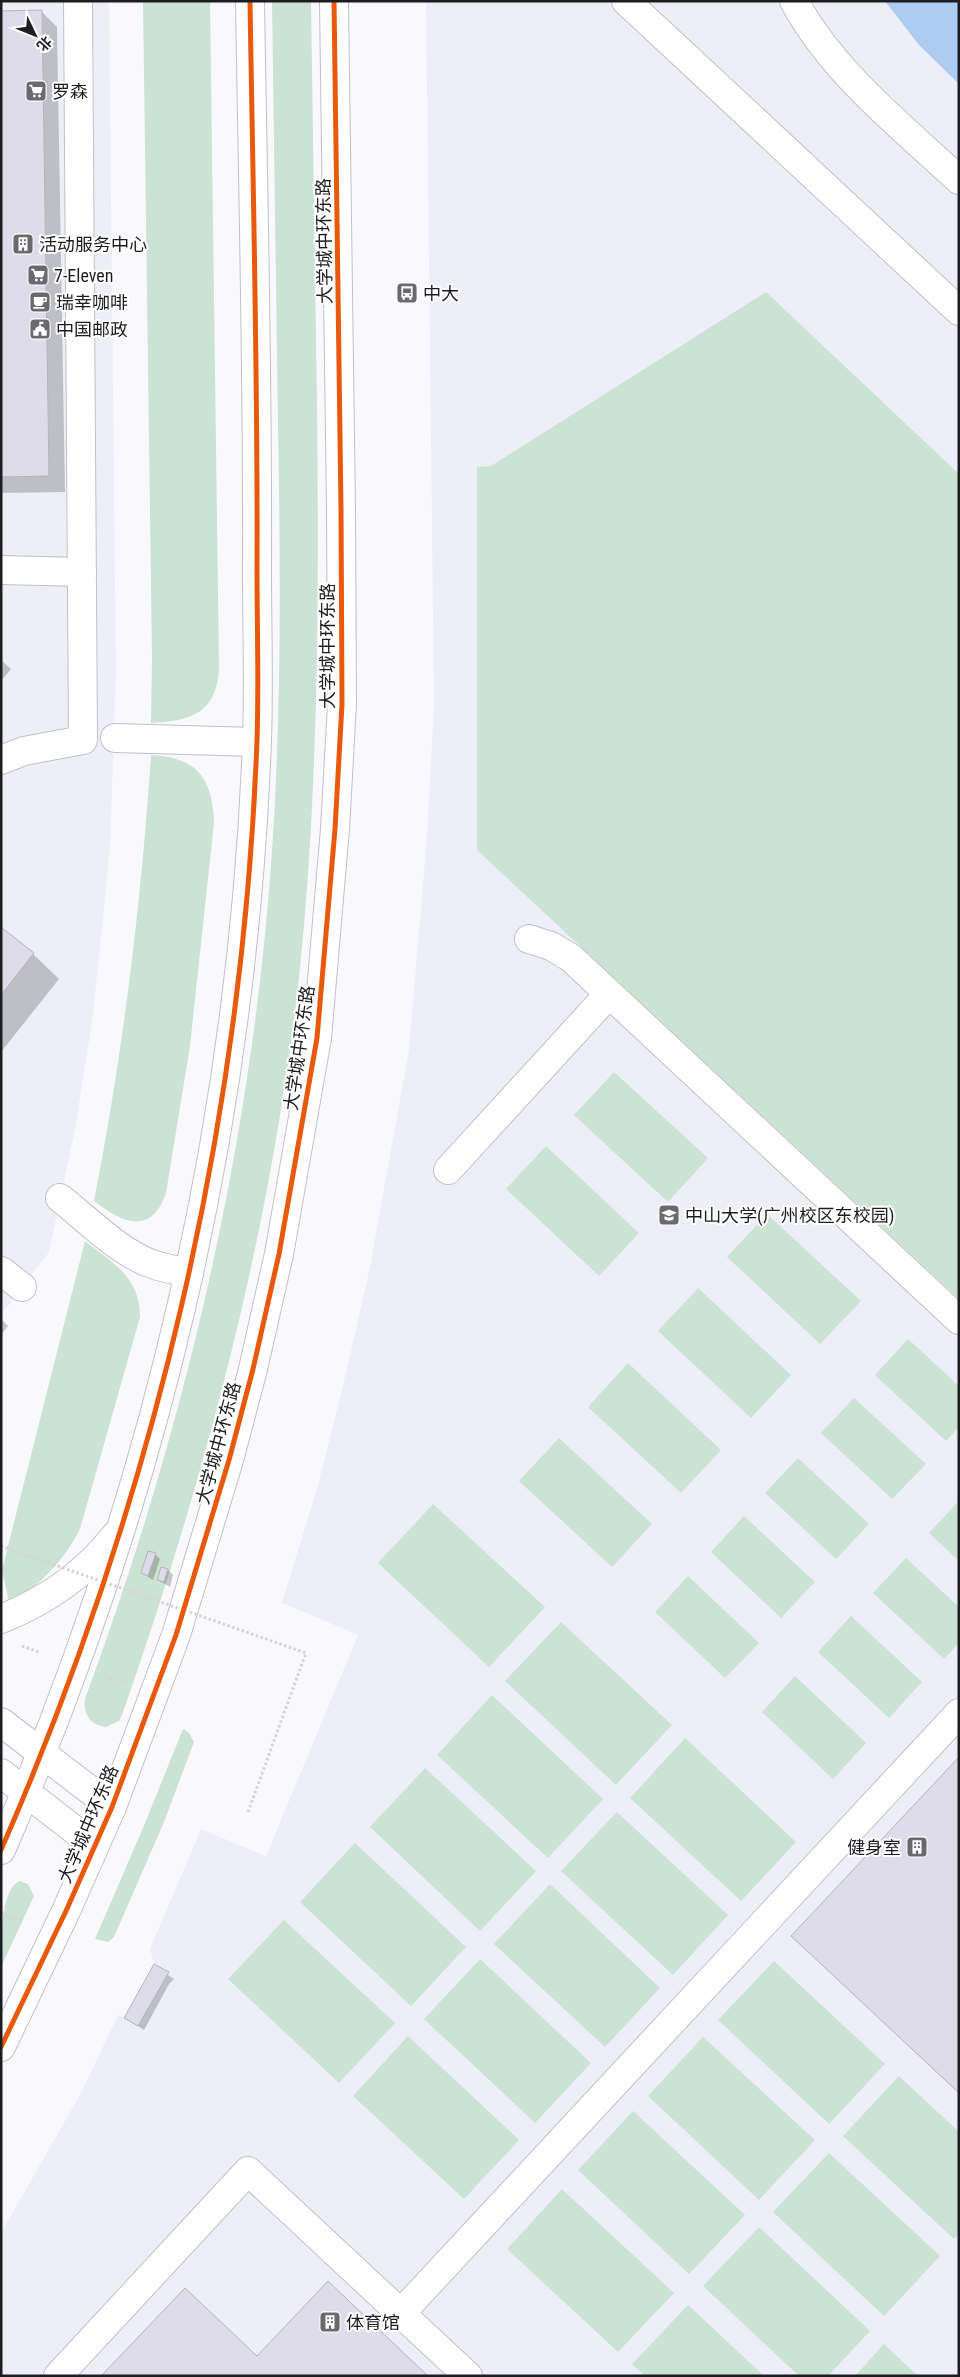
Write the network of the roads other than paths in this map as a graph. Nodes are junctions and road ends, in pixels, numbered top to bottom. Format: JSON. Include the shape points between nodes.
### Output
{"nodes":[{"id":1,"x":78,"y":1,"type":"edge"},
{"id":2,"x":250,"y":1,"type":"edge"},
{"id":3,"x":334,"y":1,"type":"edge"},
{"id":4,"x":626,"y":1,"type":"edge"},
{"id":5,"x":794,"y":1,"type":"edge"},
{"id":6,"x":959,"y":180,"type":"edge"},
{"id":7,"x":959,"y":311,"type":"edge"},
{"id":8,"x":1,"y":570,"type":"edge"},
{"id":9,"x":82,"y":572,"type":"junction"},
{"id":10,"x":115,"y":738,"type":"dead end"},
{"id":11,"x":257,"y":742,"type":"junction"},
{"id":12,"x":1,"y":760,"type":"edge"},
{"id":13,"x":529,"y":939,"type":"dead end"},
{"id":14,"x":610,"y":994,"type":"junction"},
{"id":15,"x":448,"y":1170,"type":"dead end"},
{"id":16,"x":60,"y":1198,"type":"dead end"},
{"id":17,"x":1,"y":1270,"type":"edge"},
{"id":18,"x":189,"y":1273,"type":"junction"},
{"id":19,"x":22,"y":1287,"type":"dead end"},
{"id":20,"x":959,"y":1320,"type":"edge"},
{"id":21,"x":121,"y":1529,"type":"junction"},
{"id":22,"x":1,"y":1619,"type":"edge"},
{"id":23,"x":959,"y":1713,"type":"edge"},
{"id":24,"x":1,"y":1722,"type":"edge"},
{"id":25,"x":42,"y":1754,"type":"junction"},
{"id":26,"x":1,"y":1773,"type":"edge"},
{"id":27,"x":26,"y":1792,"type":"junction"},
{"id":28,"x":112,"y":1807,"type":"junction"},
{"id":29,"x":94,"y":1845,"type":"junction"},
{"id":30,"x":1,"y":1850,"type":"edge"},
{"id":31,"x":1,"y":2047,"type":"edge"},
{"id":32,"x":401,"y":2313,"type":"junction"},
{"id":33,"x":58,"y":2376,"type":"edge"},
{"id":34,"x":468,"y":2376,"type":"edge"}],
"edges":[{"from":1,"to":9,"type":"main road"},
{"from":2,"to":11,"type":"main road"},
{"from":3,"to":28,"type":"main road","name":"大学城中环东路","via":[[342,704],[317,1038],[279,1254],[229,1460],[176,1635]]},
{"from":4,"to":7,"type":"main road"},
{"from":5,"to":6,"type":"main road","via":[[825,49],[861,88]]},
{"from":8,"to":9,"type":"main road"},
{"from":9,"to":12,"type":"main road","via":[[83,740],[24,751]]},
{"from":10,"to":11,"type":"main road"},
{"from":11,"to":18,"type":"main road","via":[[234,1028]]},
{"from":13,"to":14,"type":"main road","via":[[561,951]]},
{"from":14,"to":15,"type":"main road"},
{"from":14,"to":20,"type":"main road"},
{"from":16,"to":18,"type":"main road","via":[[141,1259]]},
{"from":17,"to":19,"type":"main road"},
{"from":18,"to":21,"type":"main road","via":[[149,1438]]},
{"from":21,"to":22,"type":"main road","via":[[73,1579],[42,1600]]},
{"from":21,"to":25,"type":"main road","via":[[96,1608]]},
{"from":23,"to":32,"type":"main road"},
{"from":24,"to":25,"type":"main road"},
{"from":25,"to":27,"type":"main road"},
{"from":25,"to":28,"type":"main road"},
{"from":26,"to":27,"type":"main road"},
{"from":27,"to":29,"type":"main road"},
{"from":27,"to":30,"type":"main road"},
{"from":28,"to":29,"type":"main road","name":"大学城中环东路"},
{"from":29,"to":31,"type":"main road","name":"大学城中环东路"},
{"from":32,"to":33,"type":"main road","via":[[248,2171]]},
{"from":32,"to":34,"type":"main road"}]}
